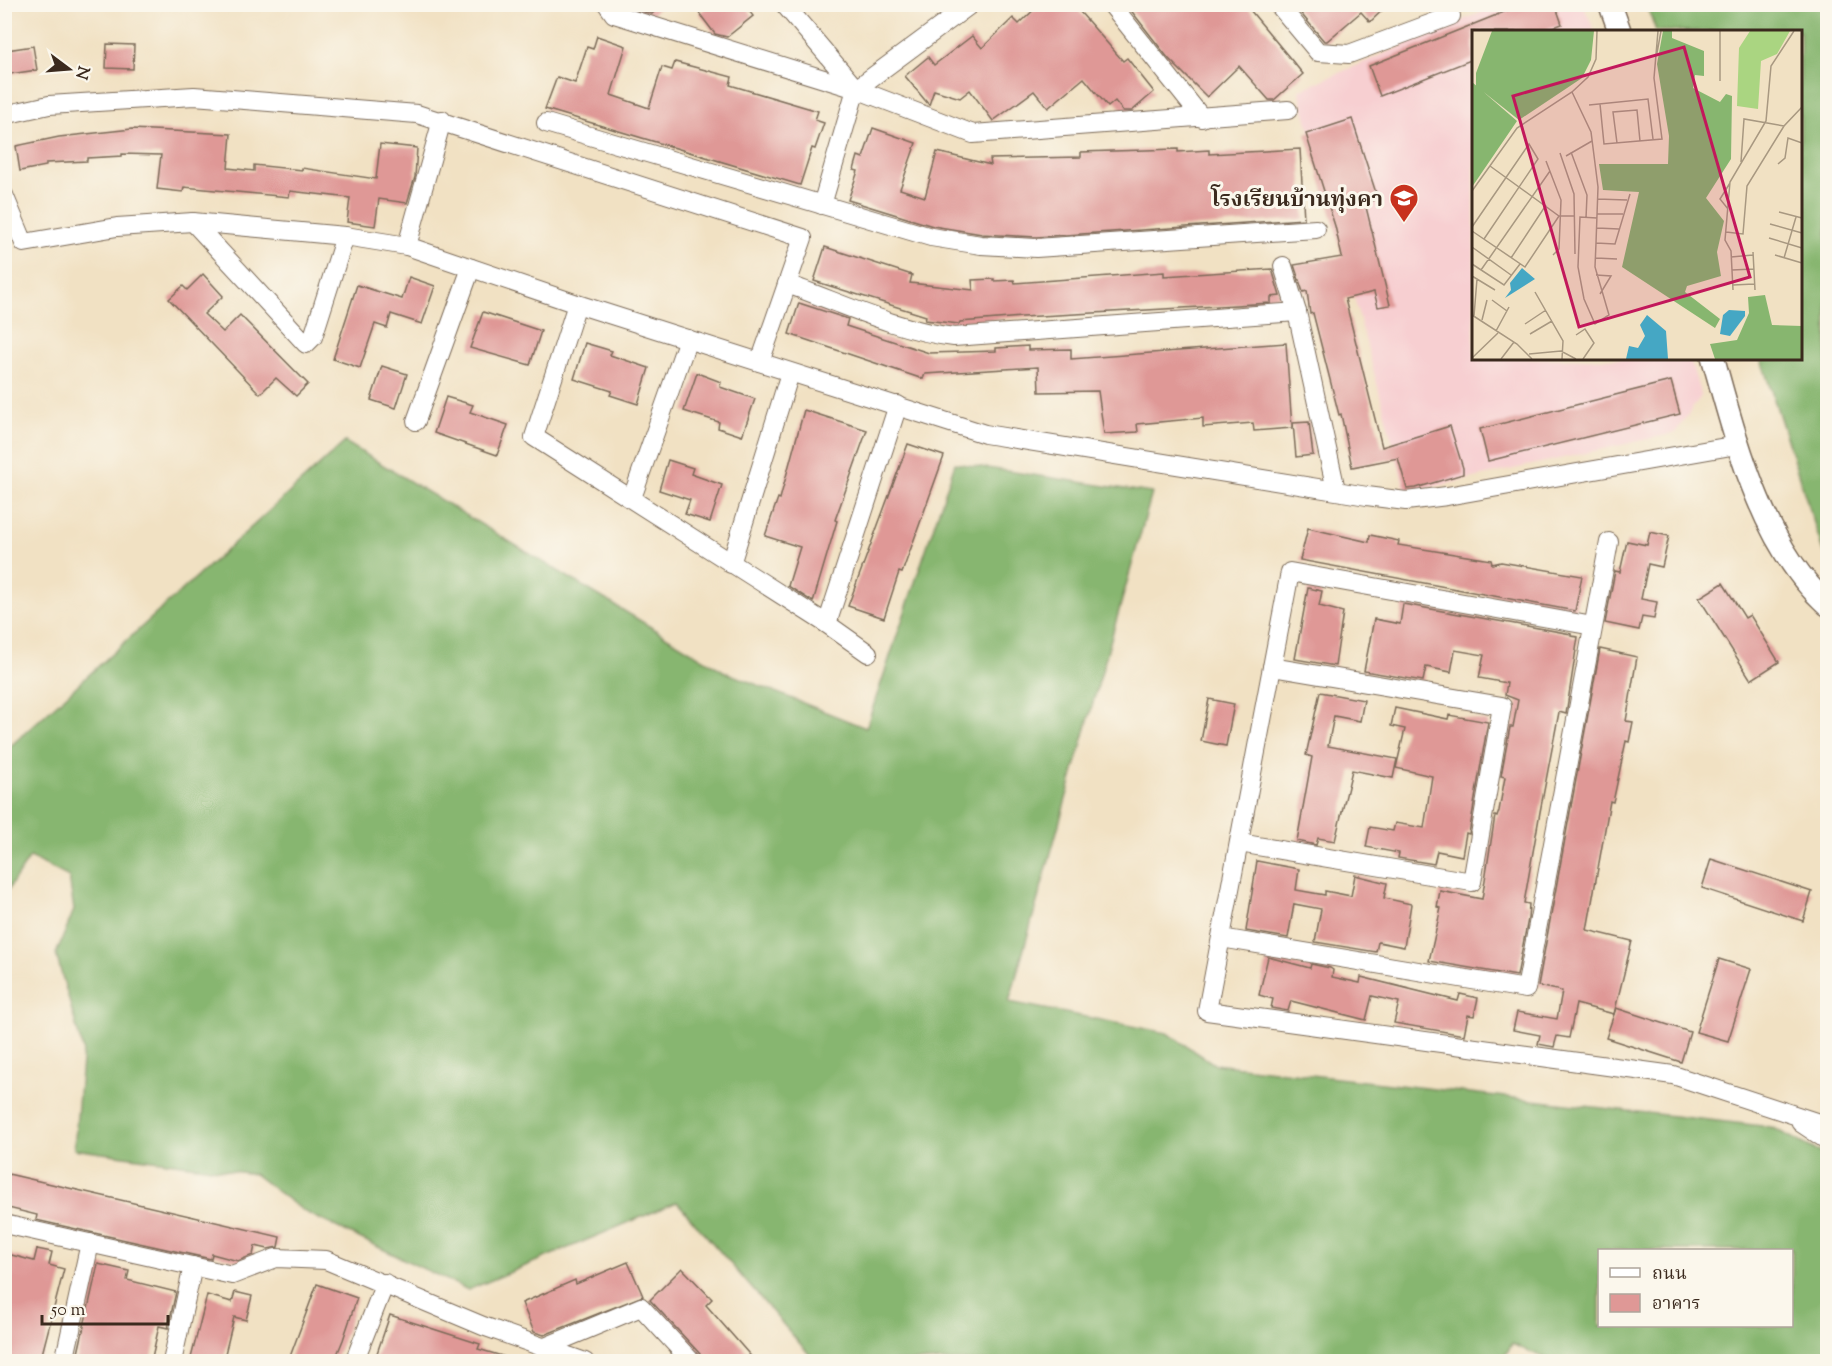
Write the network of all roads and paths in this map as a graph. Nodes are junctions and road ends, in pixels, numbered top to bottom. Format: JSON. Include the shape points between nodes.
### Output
{"nodes":[{"id":1,"x":607,"y":4,"type":"edge"},
{"id":2,"x":784,"y":4,"type":"edge"},
{"id":3,"x":1111,"y":4,"type":"edge"},
{"id":4,"x":1278,"y":4,"type":"edge"},
{"id":5,"x":1442,"y":4,"type":"edge"},
{"id":6,"x":1610,"y":4,"type":"edge"},
{"id":7,"x":961,"y":7,"type":"edge"},
{"id":8,"x":1619,"y":30,"type":"edge"},
{"id":9,"x":856,"y":89,"type":"junction"},
{"id":10,"x":1288,"y":110,"type":"dead end"},
{"id":11,"x":4,"y":115,"type":"edge"},
{"id":12,"x":1202,"y":118,"type":"junction"},
{"id":13,"x":442,"y":120,"type":"junction"},
{"id":14,"x":546,"y":123,"type":"dead end"},
{"id":15,"x":4,"y":195,"type":"edge"},
{"id":16,"x":822,"y":205,"type":"junction"},
{"id":17,"x":193,"y":222,"type":"junction"},
{"id":18,"x":1316,"y":229,"type":"dead end"},
{"id":19,"x":345,"y":236,"type":"junction"},
{"id":20,"x":407,"y":246,"type":"junction"},
{"id":21,"x":1283,"y":266,"type":"dead end"},
{"id":22,"x":471,"y":268,"type":"junction"},
{"id":23,"x":787,"y":284,"type":"junction"},
{"id":24,"x":577,"y":304,"type":"junction"},
{"id":25,"x":1297,"y":312,"type":"junction"},
{"id":26,"x":688,"y":339,"type":"junction"},
{"id":27,"x":1714,"y":360,"type":"edge"},
{"id":28,"x":760,"y":362,"type":"junction"},
{"id":29,"x":790,"y":373,"type":"junction"},
{"id":30,"x":898,"y":405,"type":"junction"},
{"id":31,"x":416,"y":421,"type":"dead end"},
{"id":32,"x":1737,"y":445,"type":"junction"},
{"id":33,"x":1336,"y":490,"type":"junction"},
{"id":34,"x":632,"y":498,"type":"junction"},
{"id":35,"x":1609,"y":542,"type":"dead end"},
{"id":36,"x":731,"y":564,"type":"junction"},
{"id":37,"x":1827,"y":605,"type":"edge"},
{"id":38,"x":827,"y":624,"type":"junction"},
{"id":39,"x":1593,"y":626,"type":"junction"},
{"id":40,"x":868,"y":653,"type":"dead end"},
{"id":41,"x":1272,"y":667,"type":"junction"},
{"id":42,"x":1239,"y":843,"type":"junction"},
{"id":43,"x":1221,"y":938,"type":"junction"},
{"id":44,"x":1783,"y":1111,"type":"junction"},
{"id":45,"x":1827,"y":1126,"type":"edge"},
{"id":46,"x":1827,"y":1141,"type":"edge"},
{"id":47,"x":4,"y":1224,"type":"edge"},
{"id":48,"x":90,"y":1243,"type":"junction"},
{"id":49,"x":193,"y":1266,"type":"junction"},
{"id":50,"x":384,"y":1283,"type":"junction"},
{"id":51,"x":545,"y":1347,"type":"junction"},
{"id":52,"x":64,"y":1362,"type":"edge"},
{"id":53,"x":172,"y":1362,"type":"edge"},
{"id":54,"x":354,"y":1362,"type":"edge"},
{"id":55,"x":585,"y":1362,"type":"edge"},
{"id":56,"x":692,"y":1362,"type":"edge"}],
"edges":[{"from":1,"to":9,"type":"street","via":[[614,14]]},
{"from":2,"to":9,"type":"street"},
{"from":3,"to":12,"type":"street"},
{"from":4,"to":5,"type":"street","via":[[1318,52],[1349,54],[1451,16]]},
{"from":6,"to":8,"type":"street"},
{"from":7,"to":9,"type":"street"},
{"from":9,"to":12,"type":"street","via":[[973,134]]},
{"from":9,"to":16,"type":"street"},
{"from":10,"to":12,"type":"street"},
{"from":11,"to":13,"type":"street","via":[[49,105],[194,96],[417,114]]},
{"from":13,"to":20,"type":"street"},
{"from":13,"to":23,"type":"street","via":[[803,238]]},
{"from":14,"to":16,"type":"street"},
{"from":15,"to":17,"type":"street","via":[[24,243],[117,227]]},
{"from":16,"to":18,"type":"street","via":[[931,237],[992,246],[1036,248]]},
{"from":17,"to":19,"type":"street"},
{"from":17,"to":19,"type":"street","via":[[306,344],[313,337]]},
{"from":19,"to":20,"type":"street"},
{"from":20,"to":22,"type":"street"},
{"from":21,"to":25,"type":"street"},
{"from":22,"to":24,"type":"street"},
{"from":22,"to":31,"type":"street"},
{"from":23,"to":25,"type":"street","via":[[900,325],[954,337]]},
{"from":23,"to":28,"type":"street"},
{"from":24,"to":26,"type":"street"},
{"from":24,"to":34,"type":"street","via":[[534,437]]},
{"from":25,"to":33,"type":"street"},
{"from":26,"to":28,"type":"street"},
{"from":26,"to":34,"type":"street"},
{"from":27,"to":32,"type":"street"},
{"from":28,"to":29,"type":"street"},
{"from":29,"to":30,"type":"street"},
{"from":29,"to":36,"type":"street"},
{"from":30,"to":33,"type":"street","via":[[985,434]]},
{"from":30,"to":38,"type":"street"},
{"from":32,"to":33,"type":"street","via":[[1514,486],[1406,501]]},
{"from":32,"to":37,"type":"street","via":[[1777,539]]},
{"from":34,"to":36,"type":"street"},
{"from":35,"to":39,"type":"street"},
{"from":36,"to":38,"type":"street"},
{"from":38,"to":40,"type":"street"},
{"from":39,"to":41,"type":"street","via":[[1290,572]]},
{"from":39,"to":43,"type":"street","via":[[1526,989]]},
{"from":41,"to":42,"type":"street"},
{"from":41,"to":42,"type":"street","via":[[1502,706],[1472,882]]},
{"from":42,"to":43,"type":"street"},
{"from":43,"to":44,"type":"street","via":[[1207,1011],[1673,1075]]},
{"from":44,"to":45,"type":"street"},
{"from":44,"to":46,"type":"street"},
{"from":47,"to":48,"type":"street"},
{"from":48,"to":49,"type":"street"},
{"from":48,"to":52,"type":"street"},
{"from":49,"to":50,"type":"street","via":[[232,1275],[276,1258],[326,1260]]},
{"from":49,"to":53,"type":"street"},
{"from":50,"to":51,"type":"street","via":[[483,1326]]},
{"from":50,"to":54,"type":"street"},
{"from":51,"to":55,"type":"street"},
{"from":51,"to":56,"type":"street","via":[[641,1307]]}]}
